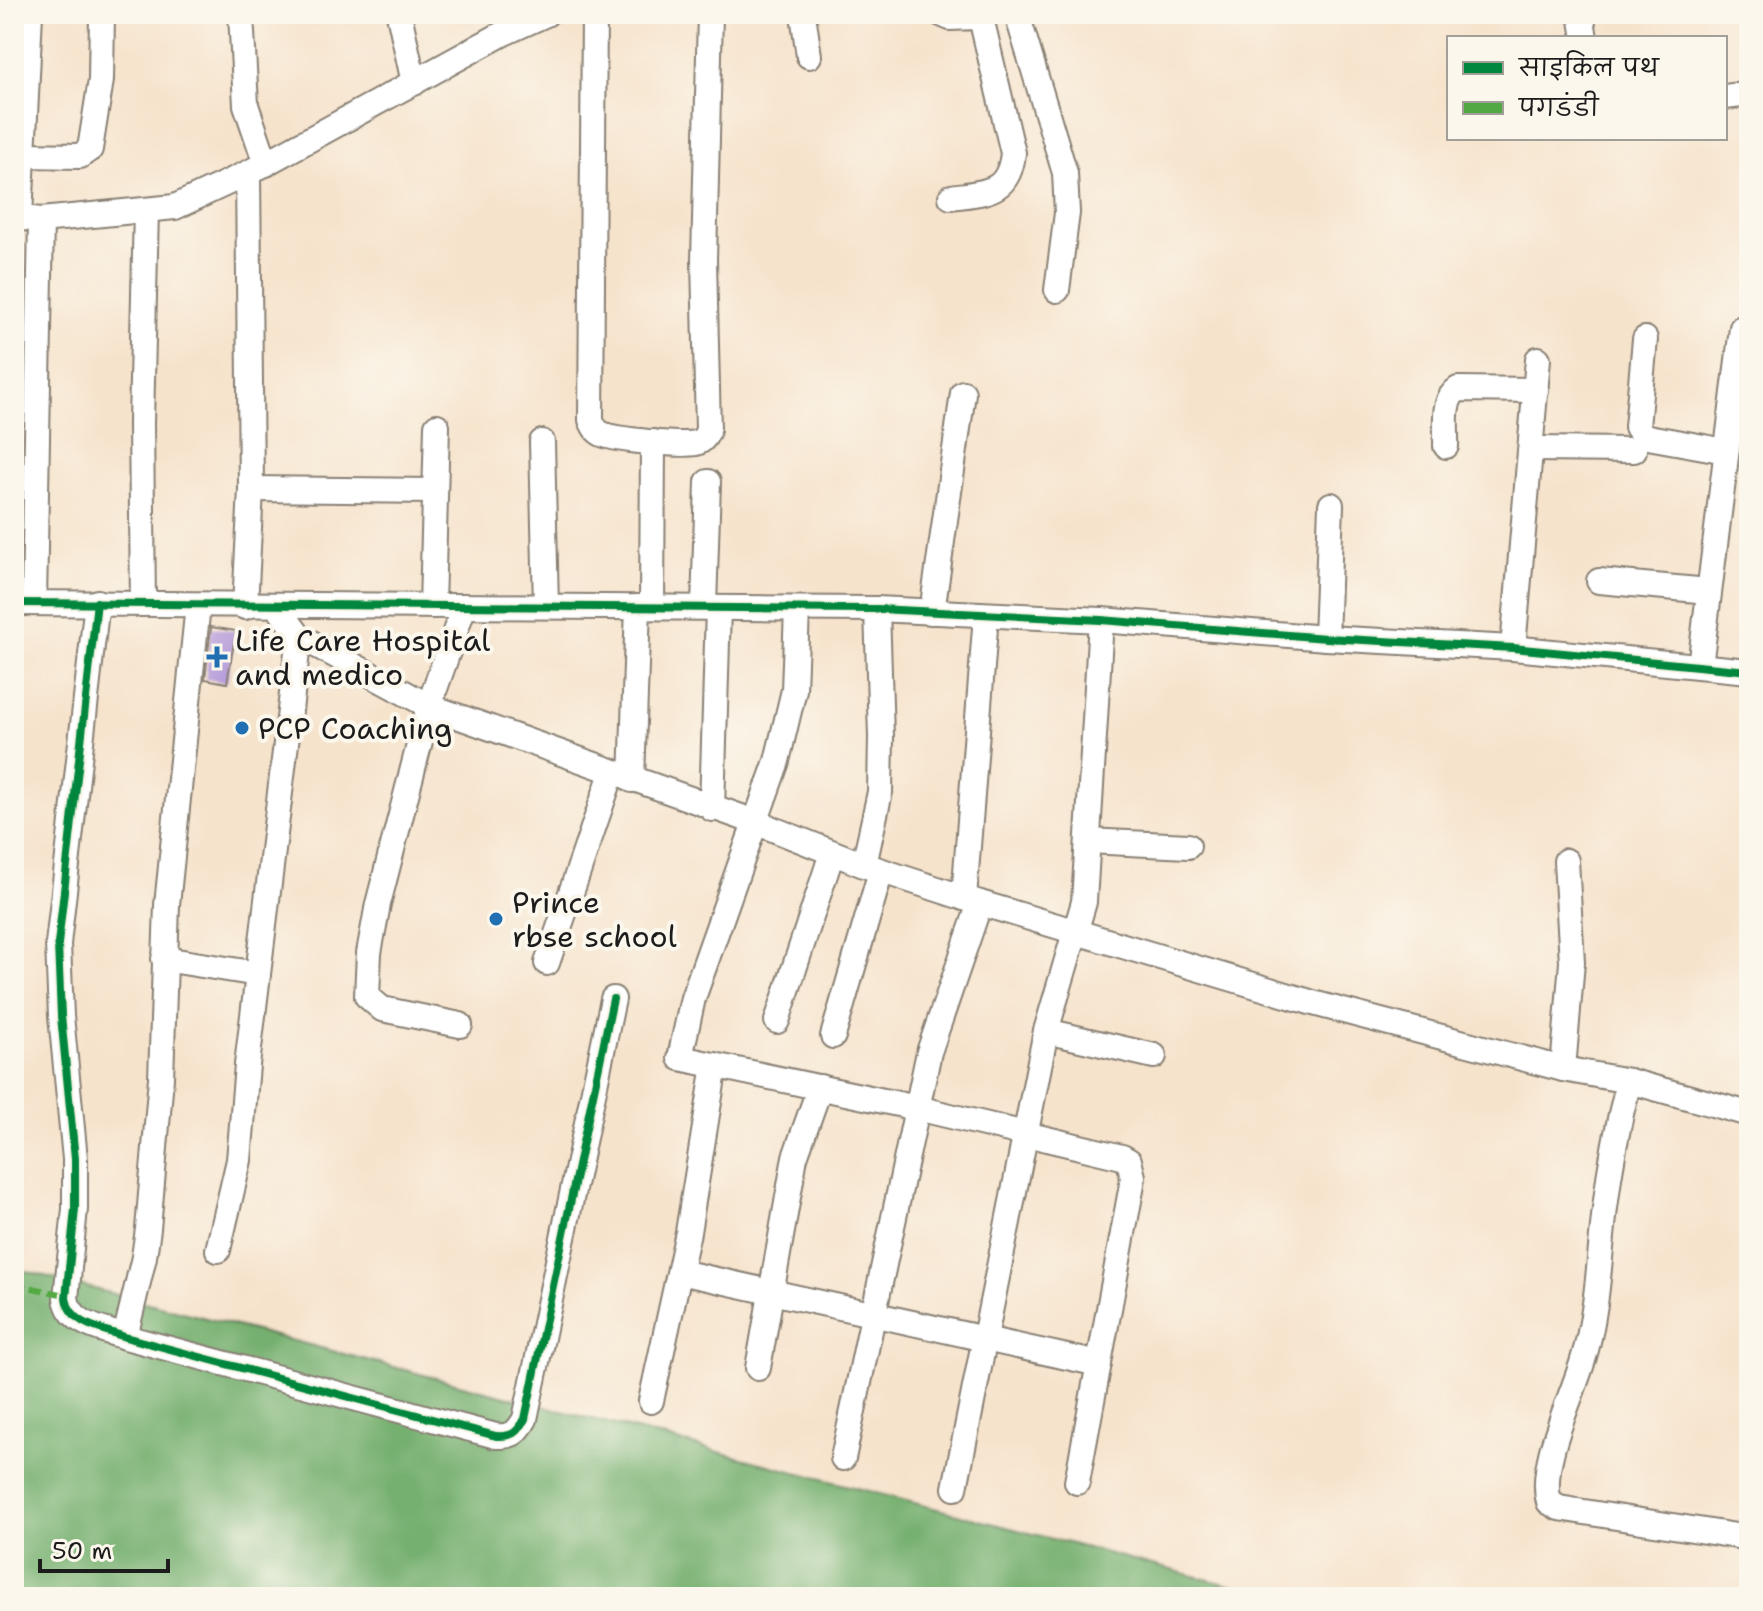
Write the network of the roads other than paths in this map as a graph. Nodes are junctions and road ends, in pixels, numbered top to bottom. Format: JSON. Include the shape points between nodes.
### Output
{"nodes":[{"id":1,"x":30,"y":14,"type":"edge"},
{"id":2,"x":102,"y":14,"type":"edge"},
{"id":3,"x":241,"y":14,"type":"edge"},
{"id":4,"x":399,"y":14,"type":"edge"},
{"id":5,"x":546,"y":14,"type":"edge"},
{"id":6,"x":594,"y":14,"type":"edge"},
{"id":7,"x":710,"y":14,"type":"edge"},
{"id":8,"x":803,"y":14,"type":"edge"},
{"id":9,"x":941,"y":14,"type":"edge"},
{"id":10,"x":1017,"y":14,"type":"edge"},
{"id":11,"x":1581,"y":14,"type":"edge"},
{"id":12,"x":502,"y":23,"type":"edge"},
{"id":13,"x":1585,"y":36,"type":"edge"},
{"id":14,"x":809,"y":56,"type":"dead end"},
{"id":15,"x":414,"y":83,"type":"junction"},
{"id":16,"x":1749,"y":94,"type":"edge"},
{"id":17,"x":1727,"y":97,"type":"edge"},
{"id":18,"x":24,"y":155,"type":"junction"},
{"id":19,"x":257,"y":169,"type":"junction"},
{"id":20,"x":951,"y":197,"type":"dead end"},
{"id":21,"x":146,"y":210,"type":"junction"},
{"id":22,"x":25,"y":218,"type":"edge"},
{"id":23,"x":1057,"y":290,"type":"dead end"},
{"id":24,"x":1742,"y":328,"type":"dead end"},
{"id":25,"x":1645,"y":339,"type":"dead end"},
{"id":26,"x":1538,"y":359,"type":"dead end"},
{"id":27,"x":1536,"y":390,"type":"junction"},
{"id":28,"x":963,"y":393,"type":"dead end"},
{"id":29,"x":437,"y":426,"type":"dead end"},
{"id":30,"x":542,"y":442,"type":"dead end"},
{"id":31,"x":653,"y":442,"type":"junction"},
{"id":32,"x":1446,"y":446,"type":"dead end"},
{"id":33,"x":1531,"y":449,"type":"junction"},
{"id":34,"x":1634,"y":450,"type":"dead end"},
{"id":35,"x":1726,"y":451,"type":"junction"},
{"id":36,"x":708,"y":482,"type":"dead end"},
{"id":37,"x":251,"y":489,"type":"junction"},
{"id":38,"x":435,"y":491,"type":"junction"},
{"id":39,"x":1331,"y":505,"type":"dead end"},
{"id":40,"x":1599,"y":581,"type":"dead end"},
{"id":41,"x":1709,"y":591,"type":"junction"},
{"id":42,"x":97,"y":602,"type":"junction"},
{"id":43,"x":24,"y":603,"type":"edge"},
{"id":44,"x":143,"y":604,"type":"junction"},
{"id":45,"x":198,"y":605,"type":"junction"},
{"id":46,"x":277,"y":606,"type":"junction"},
{"id":47,"x":432,"y":606,"type":"junction"},
{"id":48,"x":464,"y":606,"type":"junction"},
{"id":49,"x":546,"y":606,"type":"junction"},
{"id":50,"x":245,"y":607,"type":"junction"},
{"id":51,"x":645,"y":607,"type":"junction"},
{"id":52,"x":711,"y":608,"type":"junction"},
{"id":53,"x":797,"y":609,"type":"junction"},
{"id":54,"x":877,"y":609,"type":"junction"},
{"id":55,"x":932,"y":612,"type":"junction"},
{"id":56,"x":986,"y":615,"type":"junction"},
{"id":57,"x":1101,"y":620,"type":"junction"},
{"id":58,"x":299,"y":636,"type":"junction"},
{"id":59,"x":1326,"y":638,"type":"junction"},
{"id":60,"x":1513,"y":648,"type":"junction"},
{"id":61,"x":1700,"y":666,"type":"junction"},
{"id":62,"x":1749,"y":671,"type":"edge"},
{"id":63,"x":429,"y":706,"type":"junction"},
{"id":64,"x":622,"y":776,"type":"junction"},
{"id":65,"x":712,"y":809,"type":"junction"},
{"id":66,"x":755,"y":822,"type":"junction"},
{"id":67,"x":1088,"y":841,"type":"junction"},
{"id":68,"x":1188,"y":846,"type":"dead end"},
{"id":69,"x":832,"y":853,"type":"junction"},
{"id":70,"x":1566,"y":861,"type":"dead end"},
{"id":71,"x":872,"y":868,"type":"junction"},
{"id":72,"x":972,"y":901,"type":"junction"},
{"id":73,"x":1076,"y":930,"type":"junction"},
{"id":74,"x":164,"y":959,"type":"junction"},
{"id":75,"x":547,"y":963,"type":"dead end"},
{"id":76,"x":258,"y":974,"type":"junction"},
{"id":77,"x":613,"y":999,"type":"dead end"},
{"id":78,"x":777,"y":1021,"type":"dead end"},
{"id":79,"x":460,"y":1025,"type":"dead end"},
{"id":80,"x":1046,"y":1031,"type":"junction"},
{"id":81,"x":833,"y":1036,"type":"dead end"},
{"id":82,"x":1154,"y":1056,"type":"dead end"},
{"id":83,"x":715,"y":1065,"type":"junction"},
{"id":84,"x":1563,"y":1069,"type":"junction"},
{"id":85,"x":1629,"y":1081,"type":"junction"},
{"id":86,"x":820,"y":1087,"type":"junction"},
{"id":87,"x":917,"y":1108,"type":"junction"},
{"id":88,"x":1749,"y":1114,"type":"edge"},
{"id":89,"x":1025,"y":1132,"type":"junction"},
{"id":90,"x":218,"y":1250,"type":"dead end"},
{"id":91,"x":680,"y":1272,"type":"junction"},
{"id":92,"x":771,"y":1292,"type":"junction"},
{"id":93,"x":873,"y":1315,"type":"junction"},
{"id":94,"x":125,"y":1337,"type":"junction"},
{"id":95,"x":985,"y":1339,"type":"junction"},
{"id":96,"x":1099,"y":1364,"type":"junction"},
{"id":97,"x":758,"y":1368,"type":"dead end"},
{"id":98,"x":651,"y":1401,"type":"dead end"},
{"id":99,"x":843,"y":1458,"type":"dead end"},
{"id":100,"x":1077,"y":1482,"type":"dead end"},
{"id":101,"x":955,"y":1488,"type":"dead end"},
{"id":102,"x":1749,"y":1538,"type":"edge"}],
"edges":[{"from":1,"to":18,"type":"street"},
{"from":2,"to":18,"type":"street","via":[[101,80],[90,149],[80,156]]},
{"from":3,"to":19,"type":"street","via":[[246,105]]},
{"from":4,"to":15,"type":"street"},
{"from":5,"to":12,"type":"street"},
{"from":6,"to":31,"type":"street","via":[[591,420],[606,436]]},
{"from":7,"to":31,"type":"street","via":[[704,260],[708,430],[697,443]]},
{"from":8,"to":14,"type":"street"},
{"from":9,"to":20,"type":"street","via":[[982,22],[1013,153],[1012,169],[1003,183],[990,191]]},
{"from":10,"to":23,"type":"street","via":[[1065,173],[1067,213]]},
{"from":11,"to":13,"type":"street"},
{"from":12,"to":15,"type":"street"},
{"from":15,"to":19,"type":"street"},
{"from":16,"to":17,"type":"street"},
{"from":18,"to":22,"type":"street"},
{"from":19,"to":21,"type":"street","via":[[175,207]]},
{"from":19,"to":37,"type":"street"},
{"from":21,"to":22,"type":"street"},
{"from":21,"to":44,"type":"street"},
{"from":22,"to":43,"type":"street"},
{"from":24,"to":35,"type":"street"},
{"from":25,"to":35,"type":"street","via":[[1637,427],[1642,434]]},
{"from":26,"to":27,"type":"street"},
{"from":27,"to":32,"type":"street","via":[[1458,389],[1447,402]]},
{"from":27,"to":33,"type":"street"},
{"from":28,"to":55,"type":"street"},
{"from":29,"to":38,"type":"street"},
{"from":30,"to":49,"type":"street"},
{"from":31,"to":51,"type":"street"},
{"from":33,"to":34,"type":"street"},
{"from":33,"to":60,"type":"street"},
{"from":35,"to":41,"type":"street"},
{"from":36,"to":52,"type":"street"},
{"from":37,"to":38,"type":"street"},
{"from":37,"to":50,"type":"street"},
{"from":38,"to":47,"type":"street"},
{"from":39,"to":59,"type":"street"},
{"from":40,"to":41,"type":"street"},
{"from":41,"to":61,"type":"street"},
{"from":42,"to":43,"type":"street"},
{"from":42,"to":44,"type":"street"},
{"from":42,"to":94,"type":"street","via":[[58,944],[75,1173],[66,1298],[67,1307],[83,1322]]},
{"from":44,"to":45,"type":"street"},
{"from":45,"to":50,"type":"street"},
{"from":45,"to":74,"type":"street"},
{"from":46,"to":47,"type":"street"},
{"from":46,"to":50,"type":"street"},
{"from":46,"to":58,"type":"street"},
{"from":47,"to":48,"type":"street"},
{"from":48,"to":49,"type":"street"},
{"from":48,"to":63,"type":"street"},
{"from":49,"to":51,"type":"street"},
{"from":51,"to":52,"type":"street"},
{"from":51,"to":64,"type":"street"},
{"from":52,"to":53,"type":"street"},
{"from":52,"to":65,"type":"street"},
{"from":53,"to":54,"type":"street"},
{"from":53,"to":66,"type":"street","via":[[794,690]]},
{"from":54,"to":55,"type":"street"},
{"from":54,"to":71,"type":"street","via":[[880,792]]},
{"from":55,"to":56,"type":"street"},
{"from":56,"to":57,"type":"street"},
{"from":56,"to":72,"type":"street"},
{"from":57,"to":59,"type":"street"},
{"from":57,"to":67,"type":"street"},
{"from":58,"to":63,"type":"street"},
{"from":58,"to":76,"type":"street"},
{"from":59,"to":60,"type":"street"},
{"from":60,"to":61,"type":"street"},
{"from":61,"to":62,"type":"street"},
{"from":63,"to":64,"type":"street"},
{"from":63,"to":79,"type":"street","via":[[378,904],[367,996],[382,1009]]},
{"from":64,"to":65,"type":"street"},
{"from":64,"to":75,"type":"street"},
{"from":65,"to":66,"type":"street"},
{"from":66,"to":69,"type":"street"},
{"from":66,"to":83,"type":"street","via":[[693,998],[680,1058]]},
{"from":67,"to":68,"type":"street"},
{"from":67,"to":73,"type":"street","via":[[1084,902]]},
{"from":69,"to":71,"type":"street"},
{"from":69,"to":78,"type":"street"},
{"from":70,"to":84,"type":"street","via":[[1572,962]]},
{"from":71,"to":72,"type":"street"},
{"from":71,"to":81,"type":"street"},
{"from":72,"to":73,"type":"street"},
{"from":72,"to":87,"type":"street"},
{"from":73,"to":80,"type":"street"},
{"from":73,"to":84,"type":"street","via":[[1313,1003]]},
{"from":74,"to":76,"type":"street"},
{"from":74,"to":94,"type":"street","via":[[161,1078],[148,1229]]},
{"from":76,"to":90,"type":"street","via":[[239,1160]]},
{"from":77,"to":94,"type":"street","via":[[525,1419],[518,1431],[496,1436]]},
{"from":80,"to":82,"type":"street"},
{"from":80,"to":89,"type":"street"},
{"from":83,"to":86,"type":"street"},
{"from":83,"to":91,"type":"street"},
{"from":84,"to":85,"type":"street"},
{"from":85,"to":88,"type":"street"},
{"from":85,"to":102,"type":"street","via":[[1609,1174],[1589,1341],[1560,1426],[1546,1492],[1559,1508]]},
{"from":86,"to":87,"type":"street"},
{"from":86,"to":92,"type":"street","via":[[795,1157]]},
{"from":87,"to":89,"type":"street"},
{"from":87,"to":93,"type":"street"},
{"from":89,"to":95,"type":"street"},
{"from":89,"to":96,"type":"street","via":[[1122,1157],[1132,1168]]},
{"from":91,"to":92,"type":"street"},
{"from":91,"to":98,"type":"street"},
{"from":92,"to":93,"type":"street"},
{"from":92,"to":97,"type":"street"},
{"from":93,"to":95,"type":"street"},
{"from":93,"to":99,"type":"street"},
{"from":95,"to":96,"type":"street"},
{"from":95,"to":101,"type":"street"},
{"from":96,"to":100,"type":"street"}]}
